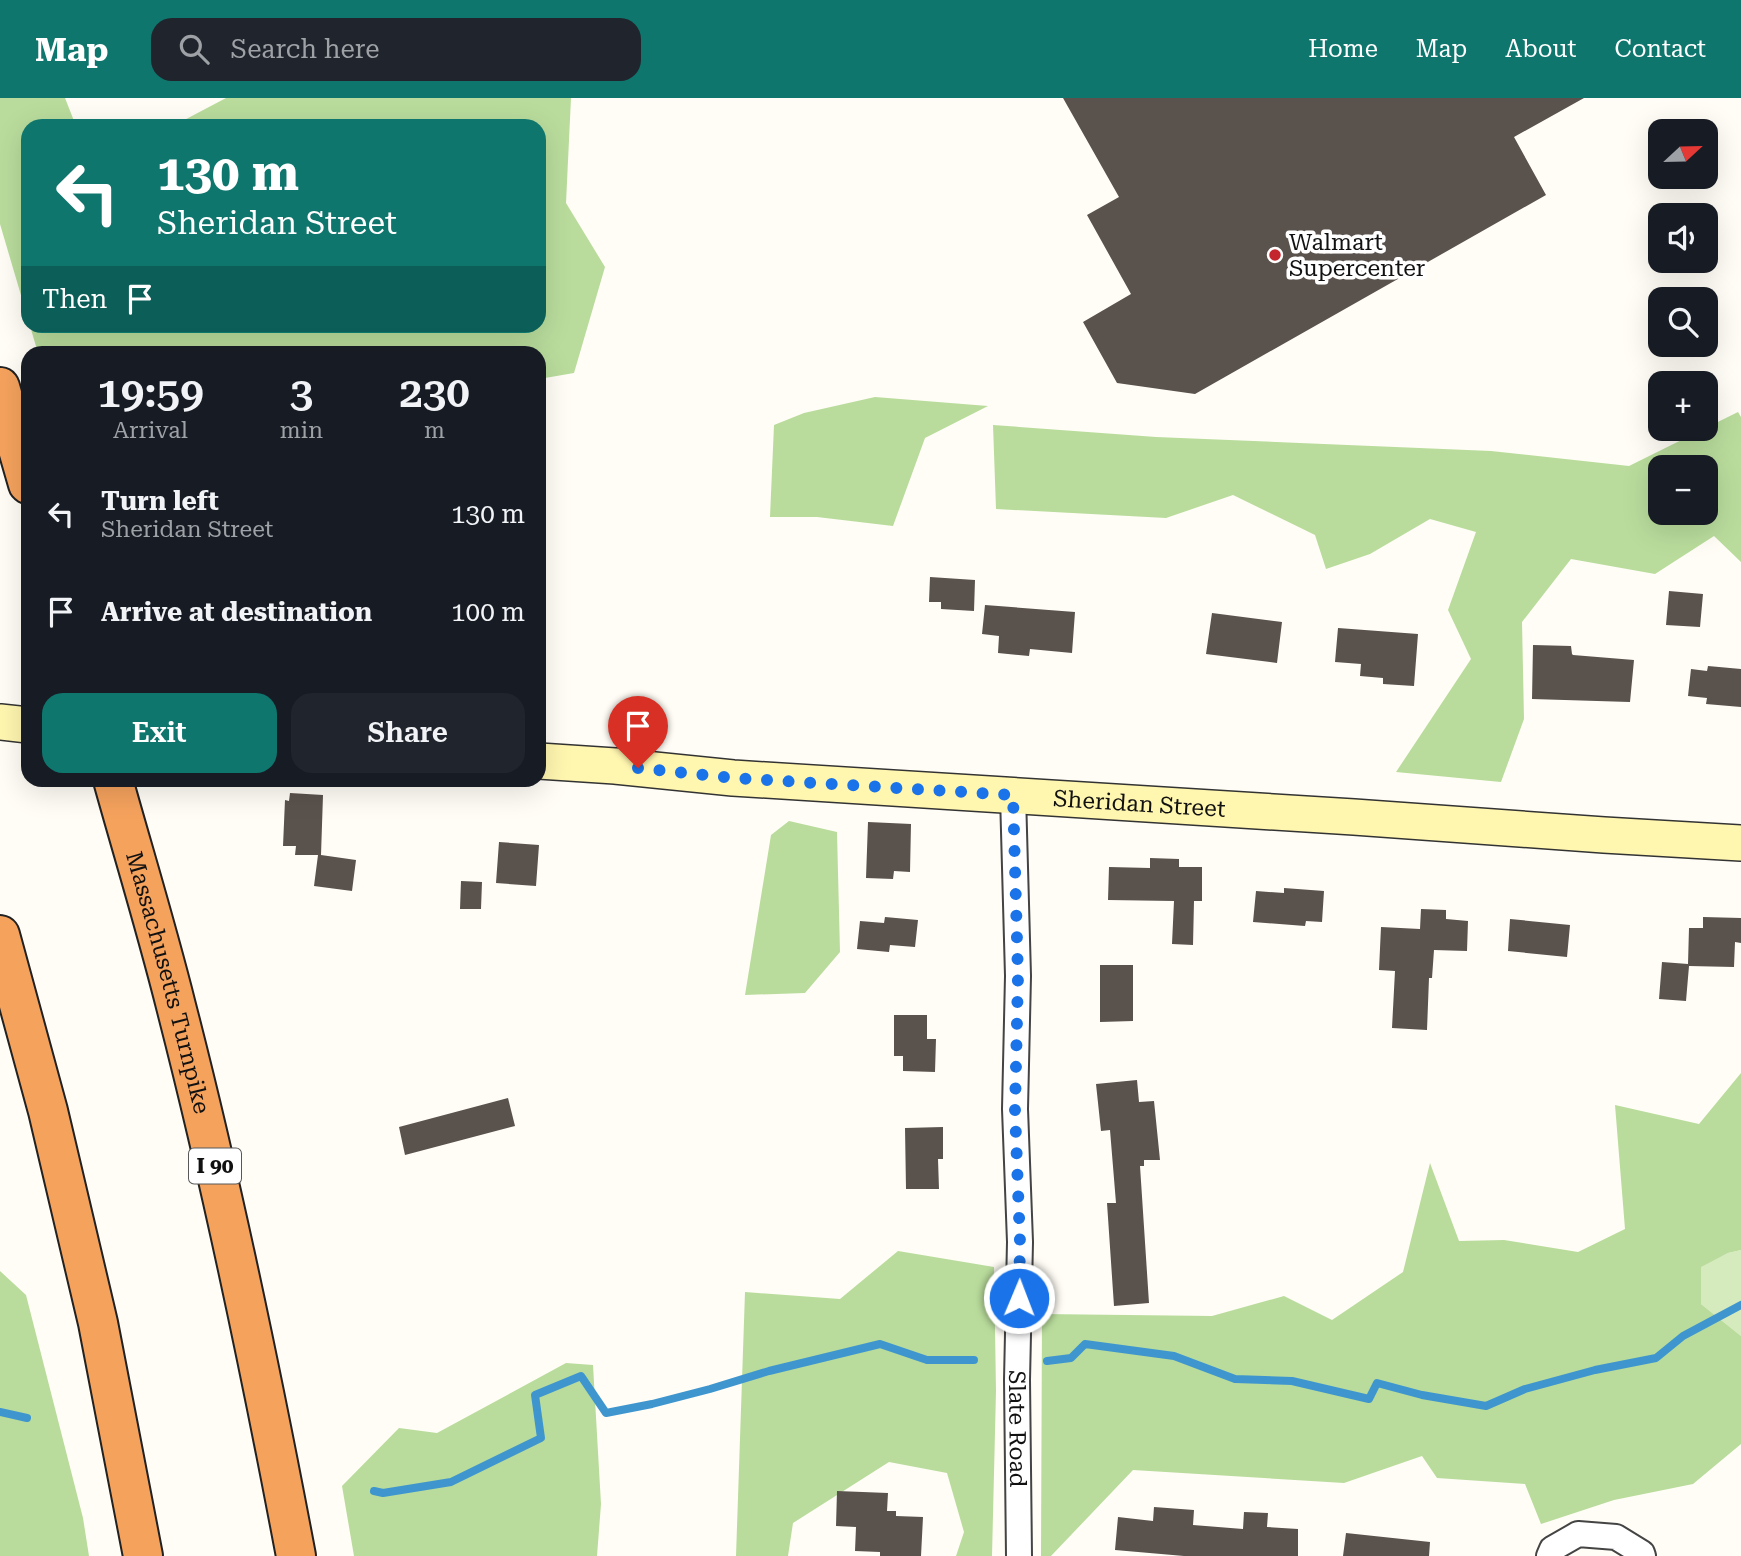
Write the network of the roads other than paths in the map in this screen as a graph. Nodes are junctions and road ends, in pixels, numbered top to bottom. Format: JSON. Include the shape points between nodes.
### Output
{"nodes":[{"id":1,"x":0,"y":387,"type":"edge"},
{"id":2,"x":21,"y":460,"type":"edge"},
{"id":3,"x":0,"y":722,"type":"edge"},
{"id":4,"x":21,"y":724,"type":"edge"},
{"id":5,"x":546,"y":761,"type":"edge"},
{"id":6,"x":115,"y":787,"type":"edge"},
{"id":7,"x":1013,"y":795,"type":"junction"},
{"id":8,"x":1741,"y":843,"type":"edge"},
{"id":9,"x":0,"y":935,"type":"edge"},
{"id":10,"x":144,"y":1556,"type":"edge"},
{"id":11,"x":296,"y":1556,"type":"edge"},
{"id":12,"x":1019,"y":1556,"type":"edge"},
{"id":13,"x":1549,"y":1556,"type":"edge"},
{"id":14,"x":1643,"y":1556,"type":"edge"}],
"edges":[{"from":1,"to":2,"type":"highway"},
{"from":3,"to":4,"type":"street"},
{"from":5,"to":7,"type":"street","name":"Sheridan Street"},
{"from":6,"to":11,"type":"highway","name":"Massachusetts Turnpike","number":"I 90","via":[[212,1151]]},
{"from":7,"to":8,"type":"street","name":"Sheridan Street"},
{"from":7,"to":12,"type":"street","name":"Slate Road","via":[[1018,976]]},
{"from":9,"to":10,"type":"highway","via":[[99,1323]]},
{"from":13,"to":14,"type":"street","via":[[1552,1549],[1578,1534],[1616,1537]]}]}
